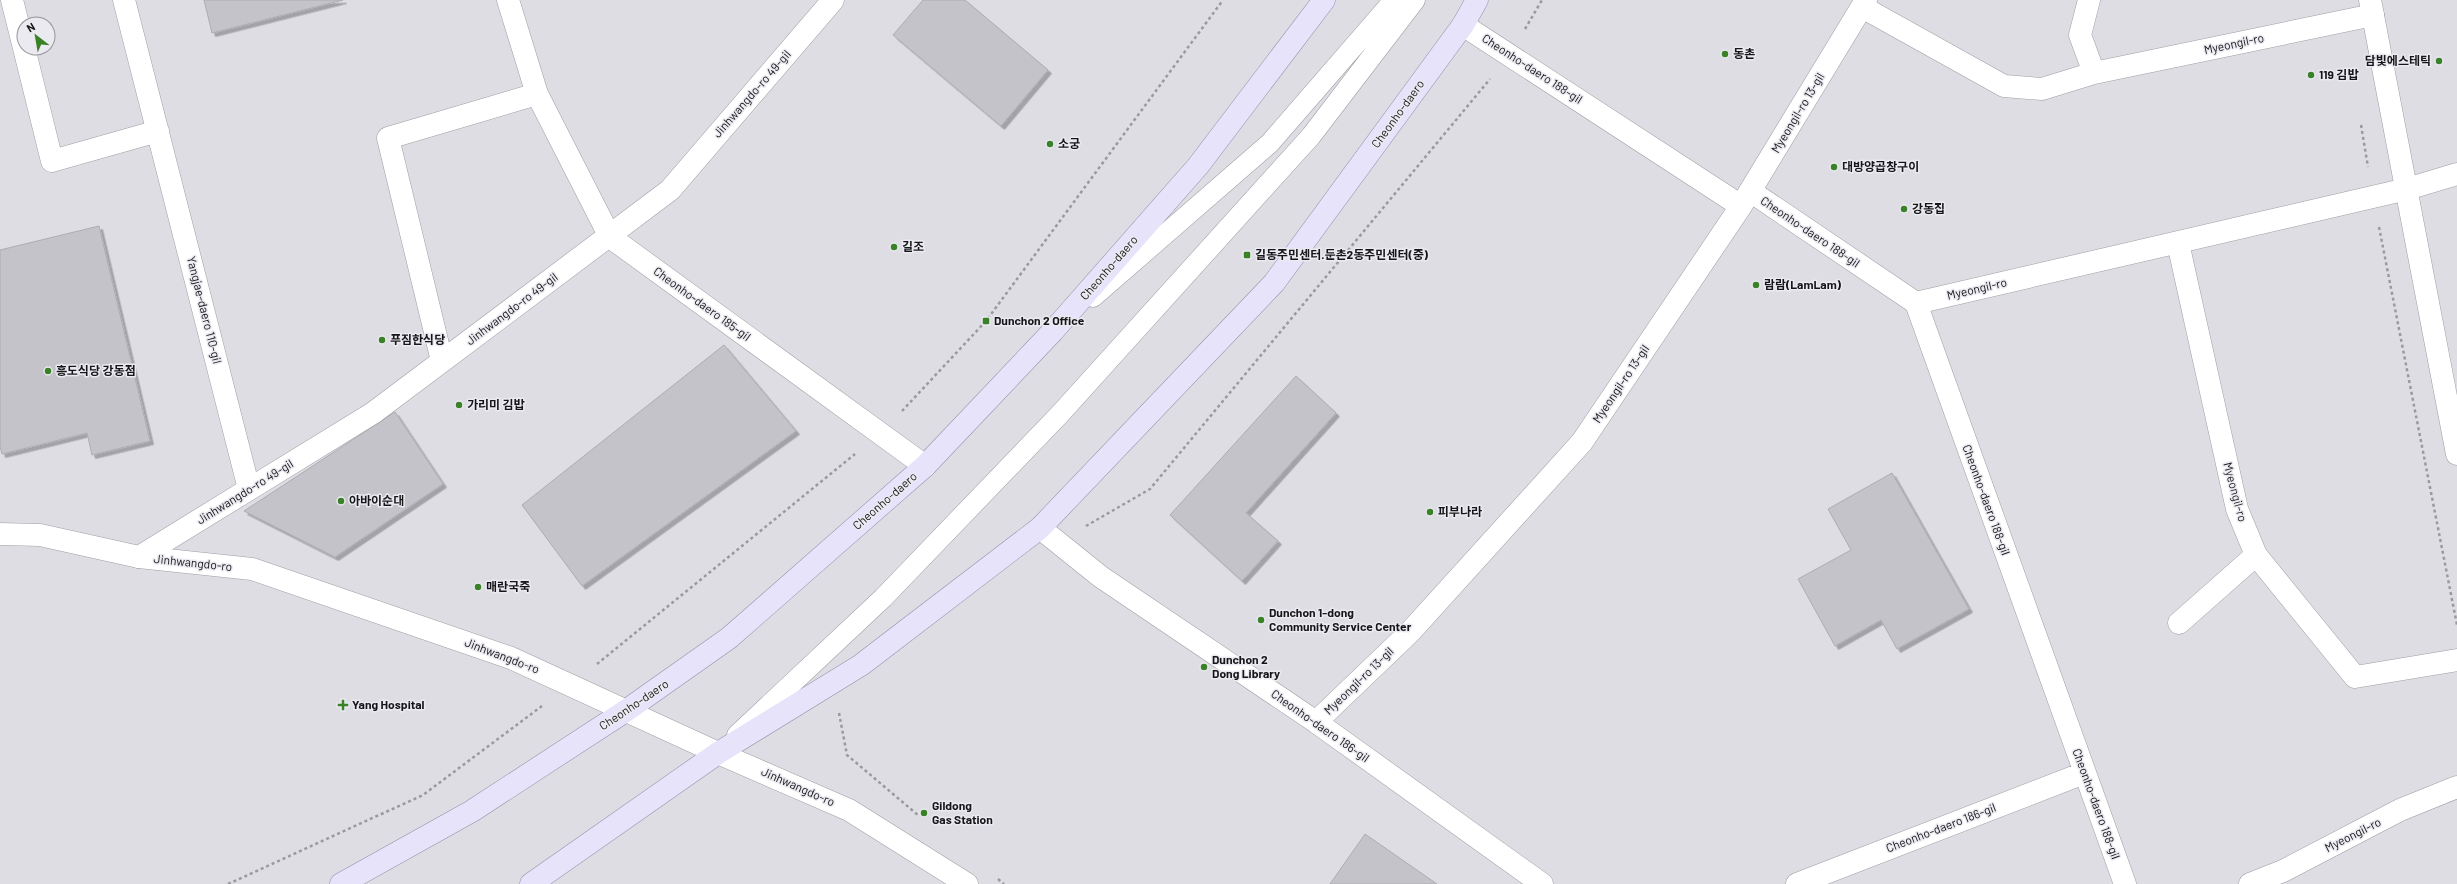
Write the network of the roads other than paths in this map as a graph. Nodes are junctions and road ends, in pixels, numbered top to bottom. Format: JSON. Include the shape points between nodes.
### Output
{"nodes":[{"id":1,"x":12,"y":0,"type":"edge"},
{"id":2,"x":124,"y":0,"type":"edge"},
{"id":3,"x":508,"y":0,"type":"edge"},
{"id":4,"x":833,"y":0,"type":"edge"},
{"id":5,"x":1324,"y":0,"type":"edge"},
{"id":6,"x":1394,"y":0,"type":"edge"},
{"id":7,"x":1415,"y":0,"type":"edge"},
{"id":8,"x":1477,"y":0,"type":"edge"},
{"id":9,"x":2089,"y":0,"type":"edge"},
{"id":10,"x":1864,"y":4,"type":"edge"},
{"id":11,"x":2372,"y":7,"type":"edge"},
{"id":12,"x":16,"y":16,"type":"edge"},
{"id":13,"x":1464,"y":25,"type":"junction"},
{"id":14,"x":26,"y":56,"type":"edge"},
{"id":15,"x":2094,"y":73,"type":"junction"},
{"id":16,"x":537,"y":94,"type":"junction"},
{"id":17,"x":158,"y":130,"type":"junction"},
{"id":18,"x":2457,"y":174,"type":"edge"},
{"id":19,"x":2407,"y":189,"type":"junction"},
{"id":20,"x":1745,"y":199,"type":"junction"},
{"id":21,"x":610,"y":237,"type":"junction"},
{"id":22,"x":2178,"y":243,"type":"junction"},
{"id":23,"x":1916,"y":304,"type":"junction"},
{"id":24,"x":1053,"y":331,"type":"junction"},
{"id":25,"x":442,"y":361,"type":"junction"},
{"id":26,"x":2457,"y":454,"type":"edge"},
{"id":27,"x":925,"y":466,"type":"junction"},
{"id":28,"x":249,"y":489,"type":"junction"},
{"id":29,"x":1040,"y":528,"type":"junction"},
{"id":30,"x":0,"y":534,"type":"edge"},
{"id":31,"x":2256,"y":555,"type":"junction"},
{"id":32,"x":139,"y":557,"type":"junction"},
{"id":33,"x":2179,"y":623,"type":"dead end"},
{"id":34,"x":2457,"y":660,"type":"edge"},
{"id":35,"x":627,"y":710,"type":"junction"},
{"id":36,"x":1316,"y":722,"type":"junction"},
{"id":37,"x":718,"y":753,"type":"junction"},
{"id":38,"x":2084,"y":773,"type":"junction"},
{"id":39,"x":2457,"y":787,"type":"edge"},
{"id":40,"x":341,"y":884,"type":"edge"},
{"id":41,"x":531,"y":884,"type":"edge"},
{"id":42,"x":967,"y":884,"type":"edge"},
{"id":43,"x":1542,"y":884,"type":"edge"},
{"id":44,"x":1797,"y":884,"type":"edge"},
{"id":45,"x":2125,"y":884,"type":"edge"},
{"id":46,"x":2250,"y":884,"type":"edge"}],
"edges":[{"from":1,"to":12,"type":"street"},
{"from":2,"to":17,"type":"street","name":"Yangjae-daero 110-gil"},
{"from":3,"to":16,"type":"street","name":"Cheonho-daero 185-gil"},
{"from":4,"to":21,"type":"street","name":"Jinhwangdo-ro 49-gil","via":[[670,190]]},
{"from":5,"to":24,"type":"main road","name":"Cheonho-daero","via":[[1198,166]]},
{"from":6,"to":24,"type":"lane","via":[[1270,143]]},
{"from":7,"to":37,"type":"lane","via":[[1311,136],[1060,414],[882,598]]},
{"from":8,"to":13,"type":"main road","name":"Cheonho-daero"},
{"from":9,"to":15,"type":"street","via":[[2080,35]]},
{"from":10,"to":15,"type":"street","name":"Myeongil-ro","via":[[2004,86],[2042,89]]},
{"from":10,"to":20,"type":"street","name":"Myeongil-ro 13-gil"},
{"from":11,"to":15,"type":"street","name":"Myeongil-ro"},
{"from":11,"to":19,"type":"street","name":"Myeongil-ro"},
{"from":13,"to":20,"type":"street","name":"Cheonho-daero 188-gil"},
{"from":13,"to":29,"type":"main road","name":"Cheonho-daero","via":[[1274,283]]},
{"from":14,"to":17,"type":"street","via":[[52,161]]},
{"from":16,"to":21,"type":"street","name":"Cheonho-daero 185-gil"},
{"from":16,"to":25,"type":"street","via":[[388,138]]},
{"from":17,"to":28,"type":"street","name":"Yangjae-daero 110-gil"},
{"from":18,"to":19,"type":"street","name":"Myeongil-ro"},
{"from":19,"to":22,"type":"street","name":"Myeongil-ro"},
{"from":19,"to":26,"type":"street","name":"Myeongil-ro"},
{"from":20,"to":23,"type":"street","name":"Cheonho-daero 188-gil"},
{"from":20,"to":36,"type":"street","name":"Myeongil-ro 13-gil","via":[[1582,442],[1410,632]]},
{"from":21,"to":25,"type":"street","name":"Jinhwangdo-ro 49-gil"},
{"from":21,"to":27,"type":"street","name":"Cheonho-daero 185-gil"},
{"from":22,"to":23,"type":"street","name":"Myeongil-ro"},
{"from":22,"to":31,"type":"street","name":"Myeongil-ro","via":[[2237,509]]},
{"from":23,"to":38,"type":"street","name":"Cheonho-daero 188-gil"},
{"from":24,"to":27,"type":"main road","name":"Cheonho-daero"},
{"from":25,"to":28,"type":"street","name":"Jinhwangdo-ro 49-gil","via":[[373,413]]},
{"from":27,"to":35,"type":"main road","name":"Cheonho-daero","via":[[729,638]]},
{"from":28,"to":32,"type":"street","name":"Jinhwangdo-ro 49-gil"},
{"from":29,"to":36,"type":"street","name":"Cheonho-daero 186-gil","via":[[1101,577]]},
{"from":29,"to":37,"type":"main road","name":"Cheonho-daero","via":[[861,665]]},
{"from":30,"to":32,"type":"street","name":"Jinhwangdo-ro","via":[[40,536]]},
{"from":31,"to":33,"type":"street"},
{"from":31,"to":34,"type":"street","name":"Myeongil-ro","via":[[2355,677]]},
{"from":32,"to":35,"type":"street","name":"Jinhwangdo-ro","via":[[252,569],[512,658]]},
{"from":35,"to":37,"type":"street","name":"Jinhwangdo-ro"},
{"from":35,"to":40,"type":"main road","name":"Cheonho-daero","via":[[472,811]]},
{"from":36,"to":43,"type":"street","name":"Cheonho-daero 186-gil"},
{"from":37,"to":41,"type":"main road","name":"Cheonho-daero"},
{"from":37,"to":42,"type":"street","name":"Jinhwangdo-ro","via":[[849,810]]},
{"from":38,"to":44,"type":"street","name":"Cheonho-daero 186-gil"},
{"from":38,"to":45,"type":"street","name":"Cheonho-daero 188-gil"},
{"from":39,"to":46,"type":"street","name":"Myeongil-ro","via":[[2400,810],[2283,871]]}]}
